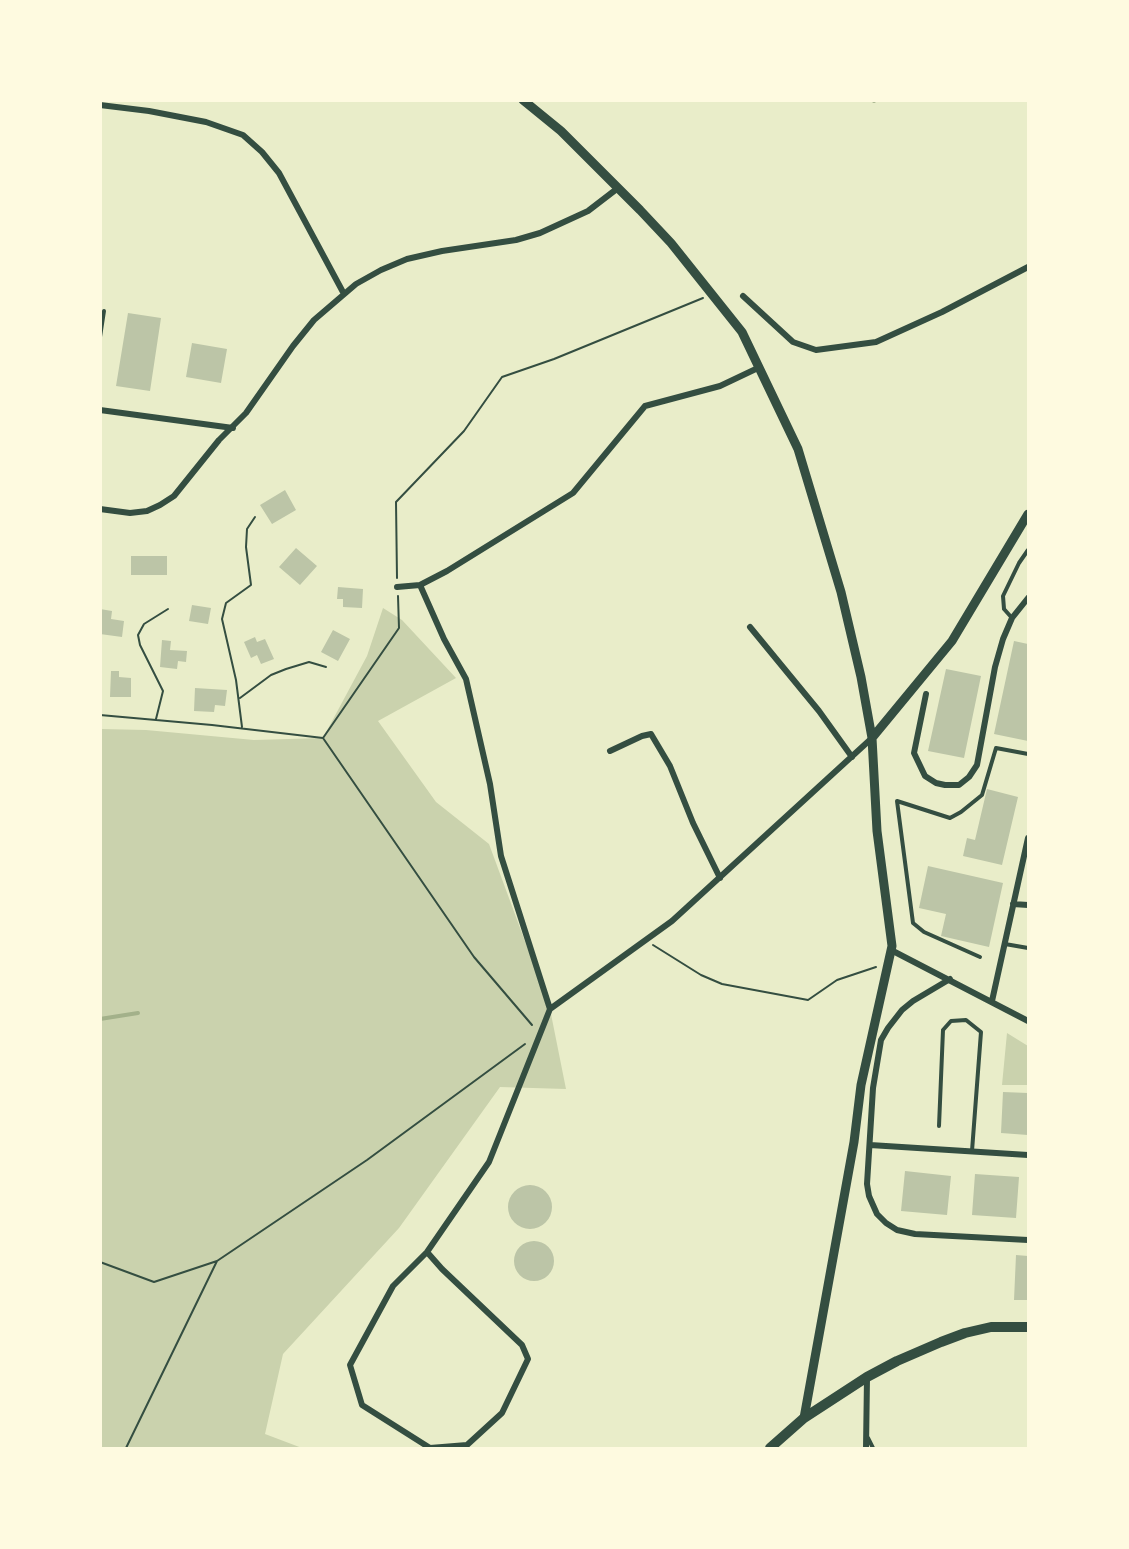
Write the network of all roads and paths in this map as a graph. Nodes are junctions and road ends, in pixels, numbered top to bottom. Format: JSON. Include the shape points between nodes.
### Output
{"nodes":[{"id":1,"x":523,"y":100,"type":"edge"},
{"id":2,"x":100,"y":105,"type":"edge"},
{"id":3,"x":618,"y":188,"type":"junction"},
{"id":4,"x":1029,"y":267,"type":"edge"},
{"id":5,"x":344,"y":294,"type":"junction"},
{"id":6,"x":712,"y":294,"type":"junction"},
{"id":7,"x":744,"y":296,"type":"dead end"},
{"id":8,"x":104,"y":311,"type":"dead end"},
{"id":9,"x":100,"y":338,"type":"edge"},
{"id":10,"x":760,"y":368,"type":"junction"},
{"id":11,"x":100,"y":410,"type":"edge"},
{"id":12,"x":233,"y":428,"type":"junction"},
{"id":13,"x":100,"y":509,"type":"edge"},
{"id":14,"x":1029,"y":514,"type":"edge"},
{"id":15,"x":255,"y":517,"type":"dead end"},
{"id":16,"x":1029,"y":549,"type":"edge"},
{"id":17,"x":420,"y":585,"type":"junction"},
{"id":18,"x":397,"y":586,"type":"junction"},
{"id":19,"x":1029,"y":598,"type":"edge"},
{"id":20,"x":168,"y":609,"type":"dead end"},
{"id":21,"x":1012,"y":618,"type":"junction"},
{"id":22,"x":750,"y":627,"type":"dead end"},
{"id":23,"x":326,"y":667,"type":"dead end"},
{"id":24,"x":926,"y":694,"type":"dead end"},
{"id":25,"x":239,"y":699,"type":"junction"},
{"id":26,"x":100,"y":715,"type":"edge"},
{"id":27,"x":156,"y":719,"type":"junction"},
{"id":28,"x":243,"y":728,"type":"junction"},
{"id":29,"x":323,"y":738,"type":"junction"},
{"id":30,"x":872,"y":738,"type":"junction"},
{"id":31,"x":610,"y":751,"type":"dead end"},
{"id":32,"x":1029,"y":754,"type":"edge"},
{"id":33,"x":852,"y":757,"type":"junction"},
{"id":34,"x":1029,"y":838,"type":"edge"},
{"id":35,"x":720,"y":878,"type":"junction"},
{"id":36,"x":1013,"y":904,"type":"junction"},
{"id":37,"x":1029,"y":905,"type":"edge"},
{"id":38,"x":646,"y":940,"type":"junction"},
{"id":39,"x":1005,"y":944,"type":"junction"},
{"id":40,"x":1029,"y":948,"type":"edge"},
{"id":41,"x":891,"y":950,"type":"junction"},
{"id":42,"x":980,"y":957,"type":"dead end"},
{"id":43,"x":888,"y":963,"type":"junction"},
{"id":44,"x":950,"y":979,"type":"junction"},
{"id":45,"x":992,"y":1001,"type":"junction"},
{"id":46,"x":550,"y":1010,"type":"junction"},
{"id":47,"x":1029,"y":1021,"type":"edge"},
{"id":48,"x":540,"y":1034,"type":"junction"},
{"id":49,"x":939,"y":1126,"type":"dead end"},
{"id":50,"x":870,"y":1146,"type":"junction"},
{"id":51,"x":972,"y":1151,"type":"junction"},
{"id":52,"x":1029,"y":1155,"type":"edge"},
{"id":53,"x":1029,"y":1240,"type":"edge"},
{"id":54,"x":427,"y":1252,"type":"junction"},
{"id":55,"x":217,"y":1261,"type":"junction"},
{"id":56,"x":100,"y":1262,"type":"edge"},
{"id":57,"x":1029,"y":1327,"type":"edge"},
{"id":58,"x":867,"y":1377,"type":"junction"},
{"id":59,"x":804,"y":1418,"type":"junction"},
{"id":60,"x":867,"y":1436,"type":"junction"},
{"id":61,"x":126,"y":1449,"type":"edge"},
{"id":62,"x":770,"y":1449,"type":"edge"},
{"id":63,"x":866,"y":1449,"type":"edge"},
{"id":64,"x":873,"y":1449,"type":"edge"}],
"edges":[{"from":1,"to":3,"type":"street","via":[[561,131]]},
{"from":2,"to":5,"type":"street","via":[[206,122],[243,135],[279,173]]},
{"from":3,"to":5,"type":"street","via":[[588,211],[540,233],[407,259],[381,270]]},
{"from":3,"to":6,"type":"street","via":[[671,243]]},
{"from":4,"to":7,"type":"street","via":[[876,342],[816,350],[793,342]]},
{"from":5,"to":12,"type":"street","via":[[314,320]]},
{"from":6,"to":10,"type":"street","via":[[742,332]]},
{"from":6,"to":18,"type":"path","via":[[502,377],[464,431],[396,502]]},
{"from":8,"to":9,"type":"lane"},
{"from":10,"to":17,"type":"street","via":[[720,386],[645,406],[573,493]]},
{"from":10,"to":30,"type":"street","via":[[798,449],[835,570]]},
{"from":11,"to":12,"type":"street"},
{"from":12,"to":13,"type":"street","via":[[174,496],[160,505],[130,513]]},
{"from":14,"to":30,"type":"street","via":[[952,641]]},
{"from":15,"to":25,"type":"path","via":[[247,529],[251,585],[226,603],[222,619]]},
{"from":16,"to":21,"type":"lane","via":[[1003,596],[1004,609]]},
{"from":17,"to":18,"type":"street"},
{"from":17,"to":46,"type":"street","via":[[466,679],[490,784],[501,856]]},
{"from":18,"to":29,"type":"path","via":[[399,628]]},
{"from":19,"to":21,"type":"street"},
{"from":20,"to":27,"type":"path","via":[[144,624],[138,635],[163,691]]},
{"from":21,"to":24,"type":"street","via":[[995,667],[976,765],[959,785],[945,786],[925,776],[914,753]]},
{"from":22,"to":33,"type":"street"},
{"from":23,"to":25,"type":"path","via":[[309,662],[286,669],[271,675]]},
{"from":25,"to":28,"type":"path"},
{"from":26,"to":27,"type":"path"},
{"from":27,"to":28,"type":"path"},
{"from":28,"to":29,"type":"path"},
{"from":29,"to":48,"type":"path","via":[[474,957]]},
{"from":30,"to":33,"type":"street"},
{"from":30,"to":41,"type":"street","via":[[877,831]]},
{"from":31,"to":35,"type":"street","via":[[651,734],[670,766]]},
{"from":32,"to":42,"type":"lane","via":[[996,748],[982,795],[950,818],[897,801],[913,923],[924,932]]},
{"from":33,"to":35,"type":"street"},
{"from":34,"to":36,"type":"street"},
{"from":35,"to":38,"type":"street"},
{"from":36,"to":37,"type":"street"},
{"from":36,"to":39,"type":"street"},
{"from":38,"to":43,"type":"path","via":[[722,984],[808,1000],[837,980]]},
{"from":38,"to":46,"type":"street"},
{"from":39,"to":40,"type":"lane"},
{"from":39,"to":45,"type":"street"},
{"from":41,"to":43,"type":"street"},
{"from":41,"to":44,"type":"street"},
{"from":43,"to":59,"type":"street","via":[[861,1085]]},
{"from":44,"to":45,"type":"street"},
{"from":44,"to":50,"type":"street","via":[[902,1010],[881,1040],[873,1088]]},
{"from":45,"to":47,"type":"street"},
{"from":46,"to":48,"type":"street"},
{"from":48,"to":54,"type":"street","via":[[489,1162]]},
{"from":48,"to":55,"type":"path","via":[[367,1160]]},
{"from":49,"to":51,"type":"lane","via":[[943,1030],[951,1021],[966,1020],[981,1032]]},
{"from":50,"to":51,"type":"street"},
{"from":50,"to":53,"type":"street","via":[[869,1196],[877,1214],[897,1230]]},
{"from":51,"to":52,"type":"street"},
{"from":54,"to":54,"type":"street","via":[[522,1345],[528,1359],[502,1413],[467,1446],[430,1448],[362,1405],[350,1365],[393,1286]]},
{"from":55,"to":56,"type":"path","via":[[154,1282]]},
{"from":55,"to":61,"type":"path"},
{"from":57,"to":58,"type":"main road","via":[[991,1327],[965,1333]]},
{"from":58,"to":59,"type":"main road"},
{"from":58,"to":60,"type":"street"},
{"from":59,"to":62,"type":"main road"},
{"from":60,"to":63,"type":"street"},
{"from":60,"to":64,"type":"lane"}]}
